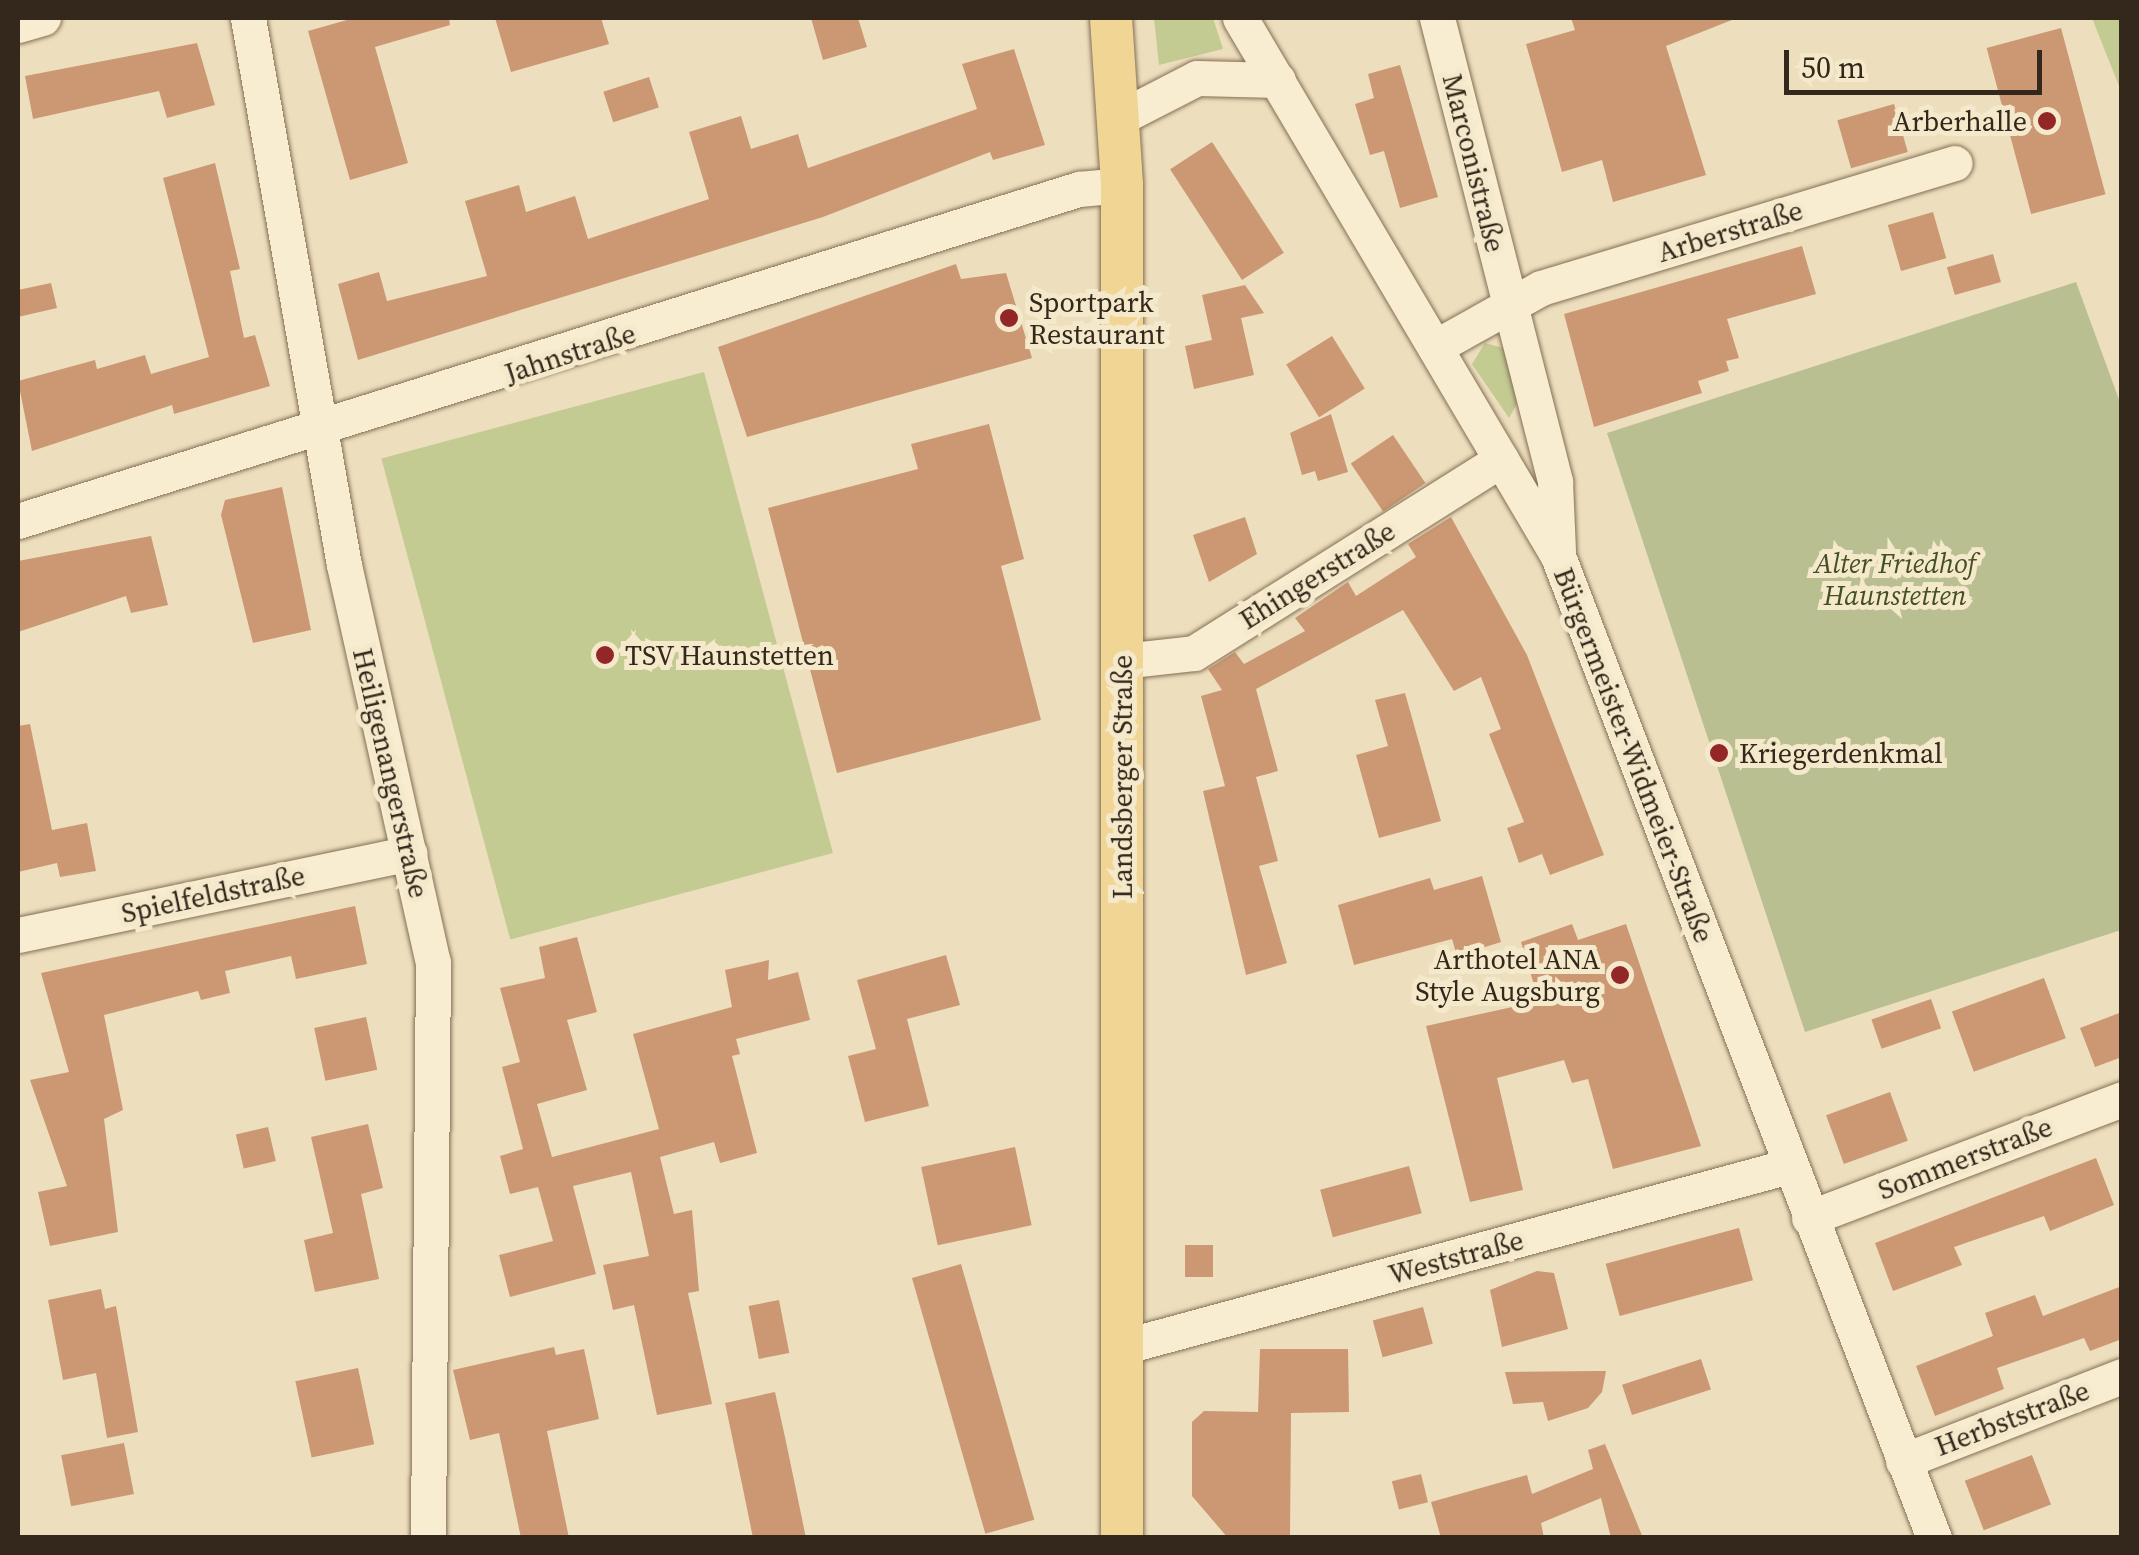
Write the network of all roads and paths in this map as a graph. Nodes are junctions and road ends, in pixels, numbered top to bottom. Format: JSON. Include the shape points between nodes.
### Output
{"nodes":[{"id":1,"x":43,"y":18,"type":"edge"},
{"id":2,"x":248,"y":18,"type":"edge"},
{"id":3,"x":1111,"y":18,"type":"edge"},
{"id":4,"x":1240,"y":18,"type":"edge"},
{"id":5,"x":1436,"y":18,"type":"edge"},
{"id":6,"x":18,"y":25,"type":"edge"},
{"id":7,"x":1278,"y":80,"type":"junction"},
{"id":8,"x":1121,"y":117,"type":"junction"},
{"id":9,"x":1954,"y":163,"type":"dead end"},
{"id":10,"x":1122,"y":185,"type":"junction"},
{"id":11,"x":1511,"y":308,"type":"junction"},
{"id":12,"x":1435,"y":348,"type":"junction"},
{"id":13,"x":319,"y":432,"type":"junction"},
{"id":14,"x":1502,"y":460,"type":"junction"},
{"id":15,"x":18,"y":521,"type":"edge"},
{"id":16,"x":1558,"y":556,"type":"junction"},
{"id":17,"x":1122,"y":661,"type":"junction"},
{"id":18,"x":409,"y":853,"type":"junction"},
{"id":19,"x":18,"y":934,"type":"edge"},
{"id":20,"x":2122,"y":1099,"type":"edge"},
{"id":21,"x":1789,"y":1166,"type":"junction"},
{"id":22,"x":1808,"y":1218,"type":"junction"},
{"id":23,"x":1122,"y":1347,"type":"junction"},
{"id":24,"x":2122,"y":1376,"type":"edge"},
{"id":25,"x":1903,"y":1461,"type":"junction"},
{"id":26,"x":428,"y":1538,"type":"edge"},
{"id":27,"x":1122,"y":1538,"type":"edge"},
{"id":28,"x":1934,"y":1538,"type":"edge"}],
"edges":[{"from":1,"to":6,"type":"street"},
{"from":2,"to":13,"type":"street","name":"Heiligenangerstraße"},
{"from":3,"to":8,"type":"main road","name":"Landsberger Straße"},
{"from":4,"to":7,"type":"street","name":"Bürgermeister-Widmeier-Straße"},
{"from":5,"to":11,"type":"street","name":"Marconistraße"},
{"from":7,"to":8,"type":"street","via":[[1196,78]]},
{"from":7,"to":12,"type":"street","name":"Bürgermeister-Widmeier-Straße"},
{"from":8,"to":10,"type":"main road","name":"Landsberger Straße"},
{"from":9,"to":11,"type":"street","name":"Arberstraße","via":[[1541,288]]},
{"from":10,"to":13,"type":"street","name":"Jahnstraße","via":[[1079,189]]},
{"from":10,"to":17,"type":"main road","name":"Landsberger Straße"},
{"from":11,"to":12,"type":"street"},
{"from":11,"to":16,"type":"street","name":"Marconistraße","via":[[1555,482]]},
{"from":12,"to":14,"type":"street","name":"Bürgermeister-Widmeier-Straße"},
{"from":13,"to":15,"type":"street","name":"Jahnstraße"},
{"from":13,"to":18,"type":"street","name":"Heiligenangerstraße"},
{"from":14,"to":16,"type":"street","name":"Bürgermeister-Widmeier-Straße"},
{"from":14,"to":17,"type":"street","name":"Ehingerstraße","via":[[1194,653]]},
{"from":16,"to":21,"type":"street","name":"Bürgermeister-Widmeier-Straße"},
{"from":17,"to":23,"type":"main road","name":"Landsberger Straße"},
{"from":18,"to":19,"type":"street","name":"Spielfeldstraße"},
{"from":18,"to":26,"type":"street","name":"Heiligenangerstraße","via":[[434,982]]},
{"from":20,"to":22,"type":"street","name":"Sommerstraße"},
{"from":21,"to":22,"type":"street","name":"Bürgermeister-Widmeier-Straße"},
{"from":21,"to":23,"type":"street","name":"Weststraße"},
{"from":22,"to":25,"type":"street","name":"Bürgermeister-Widmeier-Straße"},
{"from":23,"to":27,"type":"main road","name":"Landsberger Straße"},
{"from":24,"to":25,"type":"street","name":"Herbststraße"},
{"from":25,"to":28,"type":"street","name":"Bürgermeister-Widmeier-Straße"}]}
